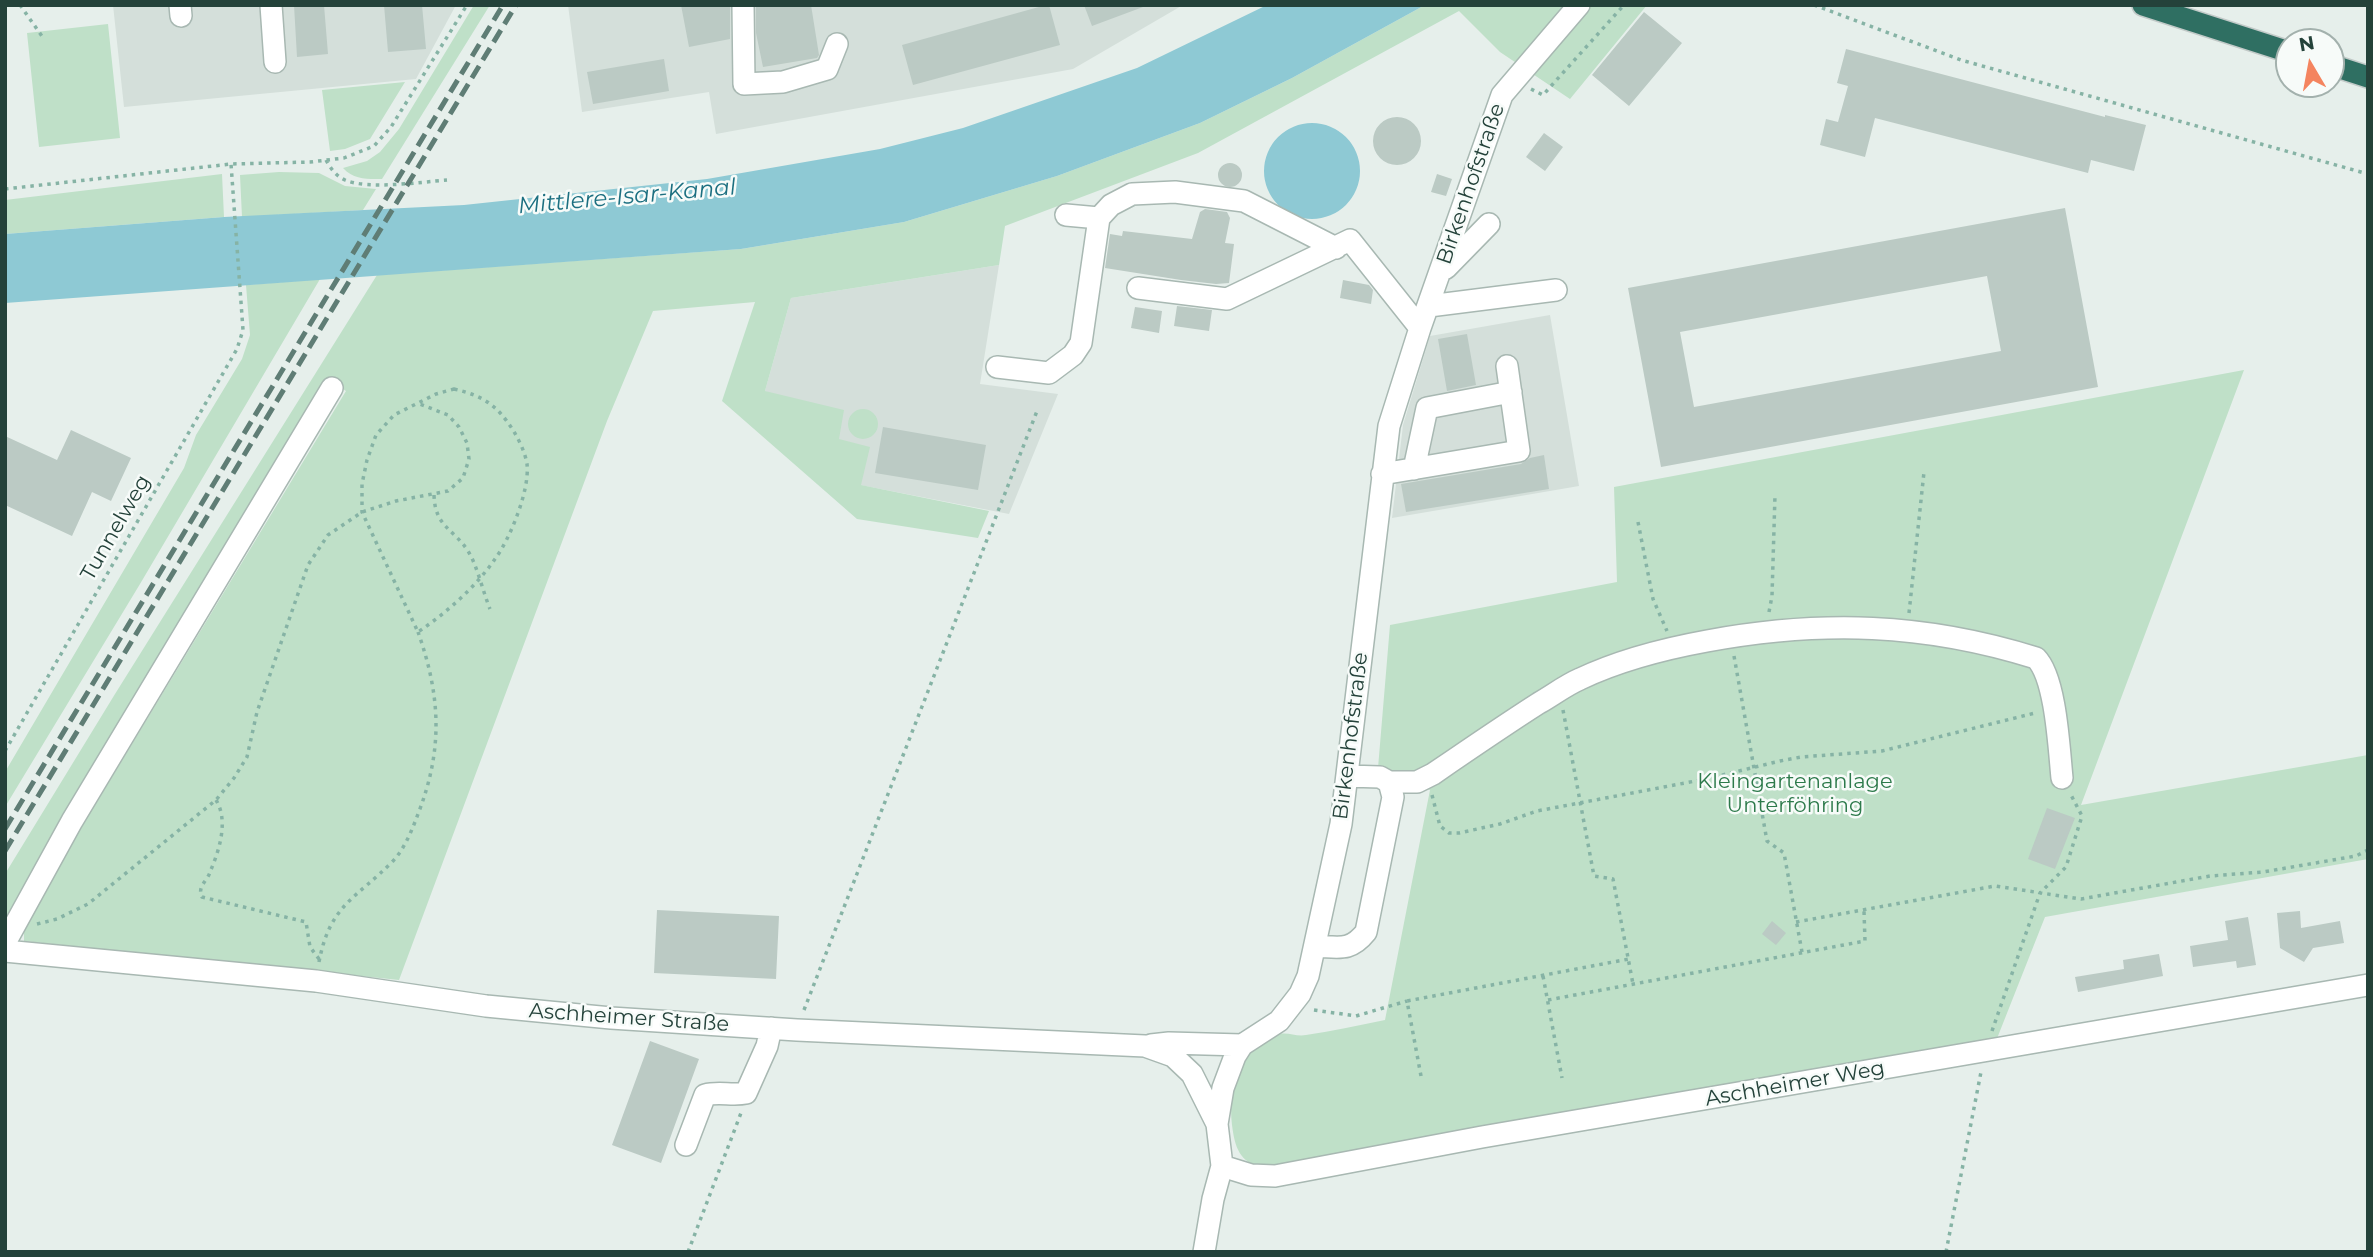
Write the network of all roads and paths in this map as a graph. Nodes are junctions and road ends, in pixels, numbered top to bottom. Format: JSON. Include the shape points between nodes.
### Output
{"nodes":[{"id":1,"x":20,"y":5,"type":"edge"},
{"id":2,"x":271,"y":5,"type":"edge"},
{"id":3,"x":467,"y":5,"type":"edge"},
{"id":4,"x":743,"y":5,"type":"edge"},
{"id":5,"x":1579,"y":5,"type":"edge"},
{"id":6,"x":1624,"y":5,"type":"edge"},
{"id":7,"x":1814,"y":5,"type":"edge"},
{"id":8,"x":2143,"y":5,"type":"edge"},
{"id":9,"x":44,"y":39,"type":"dead end"},
{"id":10,"x":837,"y":44,"type":"dead end"},
{"id":11,"x":2275,"y":47,"type":"edge"},
{"id":12,"x":275,"y":62,"type":"dead end"},
{"id":13,"x":2345,"y":70,"type":"edge"},
{"id":14,"x":2368,"y":77,"type":"edge"},
{"id":15,"x":1514,"y":80,"type":"junction"},
{"id":16,"x":326,"y":160,"type":"junction"},
{"id":17,"x":231,"y":164,"type":"junction"},
{"id":18,"x":2368,"y":174,"type":"edge"},
{"id":19,"x":447,"y":180,"type":"dead end"},
{"id":20,"x":5,"y":189,"type":"edge"},
{"id":21,"x":1066,"y":215,"type":"dead end"},
{"id":22,"x":1099,"y":218,"type":"junction"},
{"id":23,"x":1489,"y":225,"type":"dead end"},
{"id":24,"x":1336,"y":248,"type":"junction"},
{"id":25,"x":1441,"y":272,"type":"junction"},
{"id":26,"x":1138,"y":288,"type":"dead end"},
{"id":27,"x":1556,"y":290,"type":"dead end"},
{"id":28,"x":1429,"y":306,"type":"junction"},
{"id":29,"x":1420,"y":328,"type":"junction"},
{"id":30,"x":1507,"y":366,"type":"dead end"},
{"id":31,"x":997,"y":367,"type":"dead end"},
{"id":32,"x":332,"y":388,"type":"dead end"},
{"id":33,"x":1511,"y":392,"type":"junction"},
{"id":34,"x":417,"y":403,"type":"junction"},
{"id":35,"x":1037,"y":411,"type":"dead end"},
{"id":36,"x":1414,"y":469,"type":"junction"},
{"id":37,"x":1924,"y":472,"type":"dead end"},
{"id":38,"x":1382,"y":474,"type":"junction"},
{"id":39,"x":434,"y":494,"type":"junction"},
{"id":40,"x":1776,"y":495,"type":"dead end"},
{"id":41,"x":362,"y":512,"type":"junction"},
{"id":42,"x":1638,"y":522,"type":"dead end"},
{"id":43,"x":478,"y":579,"type":"junction"},
{"id":44,"x":490,"y":609,"type":"dead end"},
{"id":45,"x":1907,"y":630,"type":"junction"},
{"id":46,"x":1765,"y":631,"type":"junction"},
{"id":47,"x":418,"y":632,"type":"junction"},
{"id":48,"x":1731,"y":637,"type":"junction"},
{"id":49,"x":1678,"y":647,"type":"junction"},
{"id":50,"x":1559,"y":691,"type":"junction"},
{"id":51,"x":2053,"y":708,"type":"junction"},
{"id":52,"x":5,"y":751,"type":"edge"},
{"id":53,"x":1754,"y":767,"type":"junction"},
{"id":54,"x":1348,"y":776,"type":"junction"},
{"id":55,"x":1428,"y":776,"type":"junction"},
{"id":56,"x":2062,"y":778,"type":"joint"},
{"id":57,"x":1389,"y":782,"type":"junction"},
{"id":58,"x":216,"y":800,"type":"junction"},
{"id":59,"x":1580,"y":802,"type":"junction"},
{"id":60,"x":2368,"y":850,"type":"edge"},
{"id":61,"x":2040,"y":893,"type":"junction"},
{"id":62,"x":1864,"y":911,"type":"junction"},
{"id":63,"x":1796,"y":922,"type":"junction"},
{"id":64,"x":8,"y":936,"type":"edge"},
{"id":65,"x":1316,"y":946,"type":"junction"},
{"id":66,"x":5,"y":951,"type":"edge"},
{"id":67,"x":1802,"y":952,"type":"junction"},
{"id":68,"x":319,"y":959,"type":"junction"},
{"id":69,"x":1629,"y":959,"type":"junction"},
{"id":70,"x":1543,"y":976,"type":"junction"},
{"id":71,"x":316,"y":981,"type":"junction"},
{"id":72,"x":1633,"y":984,"type":"junction"},
{"id":73,"x":2368,"y":985,"type":"edge"},
{"id":74,"x":1548,"y":1000,"type":"junction"},
{"id":75,"x":1407,"y":1001,"type":"junction"},
{"id":76,"x":1291,"y":1007,"type":"junction"},
{"id":77,"x":771,"y":1028,"type":"junction"},
{"id":78,"x":797,"y":1030,"type":"junction"},
{"id":79,"x":1145,"y":1045,"type":"junction"},
{"id":80,"x":1242,"y":1045,"type":"junction"},
{"id":81,"x":1985,"y":1051,"type":"junction"},
{"id":82,"x":1421,"y":1076,"type":"dead end"},
{"id":83,"x":1562,"y":1077,"type":"dead end"},
{"id":84,"x":746,"y":1093,"type":"junction"},
{"id":85,"x":1217,"y":1124,"type":"junction"},
{"id":86,"x":686,"y":1145,"type":"dead end"},
{"id":87,"x":1222,"y":1166,"type":"junction"},
{"id":88,"x":688,"y":1252,"type":"edge"},
{"id":89,"x":1204,"y":1252,"type":"edge"},
{"id":90,"x":1946,"y":1252,"type":"edge"}],
"edges":[{"from":1,"to":9,"type":"path"},
{"from":2,"to":12,"type":"street"},
{"from":3,"to":16,"type":"path","via":[[391,127],[374,146]]},
{"from":4,"to":10,"type":"street","via":[[744,84],[783,82],[827,69]]},
{"from":5,"to":15,"type":"street","name":"Birkenhofstraße"},
{"from":6,"to":15,"type":"path","via":[[1544,95]]},
{"from":7,"to":18,"type":"path","via":[[1961,60]]},
{"from":8,"to":11,"type":"highway"},
{"from":13,"to":14,"type":"highway"},
{"from":15,"to":25,"type":"street","name":"Birkenhofstraße","via":[[1502,95]]},
{"from":16,"to":17,"type":"path"},
{"from":16,"to":19,"type":"path","via":[[344,180],[363,184]]},
{"from":17,"to":20,"type":"path"},
{"from":17,"to":52,"type":"path","name":"Tunnelweg","via":[[243,330],[232,358]]},
{"from":21,"to":22,"type":"street"},
{"from":22,"to":24,"type":"street","via":[[1132,194],[1175,192],[1244,201]]},
{"from":22,"to":31,"type":"street","via":[[1081,342],[1073,355],[1049,373]]},
{"from":23,"to":25,"type":"street"},
{"from":24,"to":26,"type":"street","via":[[1227,299]]},
{"from":24,"to":29,"type":"street","via":[[1350,240]]},
{"from":25,"to":28,"type":"street","name":"Birkenhofstraße"},
{"from":27,"to":28,"type":"street"},
{"from":28,"to":29,"type":"street","name":"Birkenhofstraße"},
{"from":29,"to":38,"type":"street","name":"Birkenhofstraße","via":[[1389,426]]},
{"from":30,"to":33,"type":"street"},
{"from":32,"to":64,"type":"street"},
{"from":33,"to":36,"type":"street","via":[[1427,408]]},
{"from":33,"to":36,"type":"street","via":[[1519,451]]},
{"from":34,"to":39,"type":"path","via":[[448,415],[467,443],[469,459],[463,478],[448,491]]},
{"from":34,"to":41,"type":"path","via":[[394,415],[376,435],[362,484]]},
{"from":34,"to":43,"type":"path","via":[[454,389],[477,394],[494,405],[520,442],[527,465],[524,489],[512,528],[496,559]]},
{"from":35,"to":78,"type":"path"},
{"from":36,"to":38,"type":"street"},
{"from":37,"to":45,"type":"path"},
{"from":38,"to":54,"type":"street","name":"Birkenhofstraße"},
{"from":39,"to":41,"type":"path"},
{"from":39,"to":43,"type":"path","via":[[438,517],[467,549]]},
{"from":40,"to":46,"type":"path","via":[[1772,596]]},
{"from":41,"to":47,"type":"path"},
{"from":41,"to":58,"type":"path","via":[[328,535],[307,565],[257,712],[247,757]]},
{"from":42,"to":49,"type":"path","via":[[1653,599]]},
{"from":43,"to":44,"type":"path"},
{"from":43,"to":47,"type":"path"},
{"from":45,"to":46,"type":"street"},
{"from":45,"to":51,"type":"street","via":[[2036,658],[2047,674]]},
{"from":46,"to":48,"type":"street"},
{"from":47,"to":68,"type":"path","via":[[435,690],[436,748],[429,786],[405,844],[342,906]]},
{"from":48,"to":49,"type":"street"},
{"from":48,"to":53,"type":"path"},
{"from":49,"to":50,"type":"street","via":[[1610,665]]},
{"from":50,"to":55,"type":"street"},
{"from":50,"to":59,"type":"path"},
{"from":51,"to":53,"type":"path","via":[[1882,751],[1801,757]]},
{"from":51,"to":56,"type":"street"},
{"from":53,"to":59,"type":"path"},
{"from":53,"to":63,"type":"path","via":[[1768,841],[1784,853]]},
{"from":54,"to":57,"type":"street","via":[[1380,777]]},
{"from":54,"to":65,"type":"street","name":"Birkenhofstraße"},
{"from":55,"to":57,"type":"street","via":[[1417,782]]},
{"from":55,"to":59,"type":"path","via":[[1438,822],[1449,833]]},
{"from":56,"to":61,"type":"path","via":[[2082,816],[2066,867]]},
{"from":57,"to":65,"type":"street","via":[[1393,797],[1366,932],[1346,948]]},
{"from":58,"to":64,"type":"path","via":[[88,904]]},
{"from":58,"to":68,"type":"path","via":[[222,809],[223,828],[209,875],[200,887],[202,897],[306,922],[310,947]]},
{"from":59,"to":69,"type":"path","via":[[1594,876],[1614,879]]},
{"from":60,"to":61,"type":"path","via":[[2263,872],[2210,876],[2081,899]]},
{"from":61,"to":62,"type":"path","via":[[1995,886]]},
{"from":61,"to":81,"type":"path"},
{"from":62,"to":63,"type":"path"},
{"from":62,"to":67,"type":"path","via":[[1865,941]]},
{"from":63,"to":67,"type":"path"},
{"from":65,"to":76,"type":"street","name":"Birkenhofstraße","via":[[1308,976]]},
{"from":66,"to":71,"type":"street","name":"Aschheimer Straße"},
{"from":67,"to":72,"type":"path"},
{"from":68,"to":71,"type":"path"},
{"from":69,"to":70,"type":"path"},
{"from":69,"to":72,"type":"path"},
{"from":70,"to":74,"type":"path"},
{"from":70,"to":75,"type":"path"},
{"from":71,"to":77,"type":"street","name":"Aschheimer Straße","via":[[486,1006]]},
{"from":72,"to":74,"type":"path"},
{"from":73,"to":81,"type":"street","name":"Aschheimer Weg"},
{"from":74,"to":83,"type":"path"},
{"from":75,"to":76,"type":"path","via":[[1356,1016]]},
{"from":75,"to":82,"type":"path"},
{"from":76,"to":80,"type":"street","name":"Birkenhofstraße","via":[[1279,1021]]},
{"from":77,"to":78,"type":"street","name":"Aschheimer Straße"},
{"from":77,"to":84,"type":"street"},
{"from":78,"to":79,"type":"street","name":"Aschheimer Straße"},
{"from":79,"to":80,"type":"street"},
{"from":79,"to":85,"type":"street","name":"Aschheimer Straße","via":[[1173,1056],[1192,1074]]},
{"from":80,"to":85,"type":"street","via":[[1223,1088]]},
{"from":81,"to":87,"type":"street","name":"Aschheimer Weg","via":[[1275,1175],[1251,1175]]},
{"from":81,"to":90,"type":"path"},
{"from":84,"to":86,"type":"street","via":[[705,1095]]},
{"from":84,"to":88,"type":"path"},
{"from":85,"to":87,"type":"street"},
{"from":87,"to":89,"type":"street"}]}
